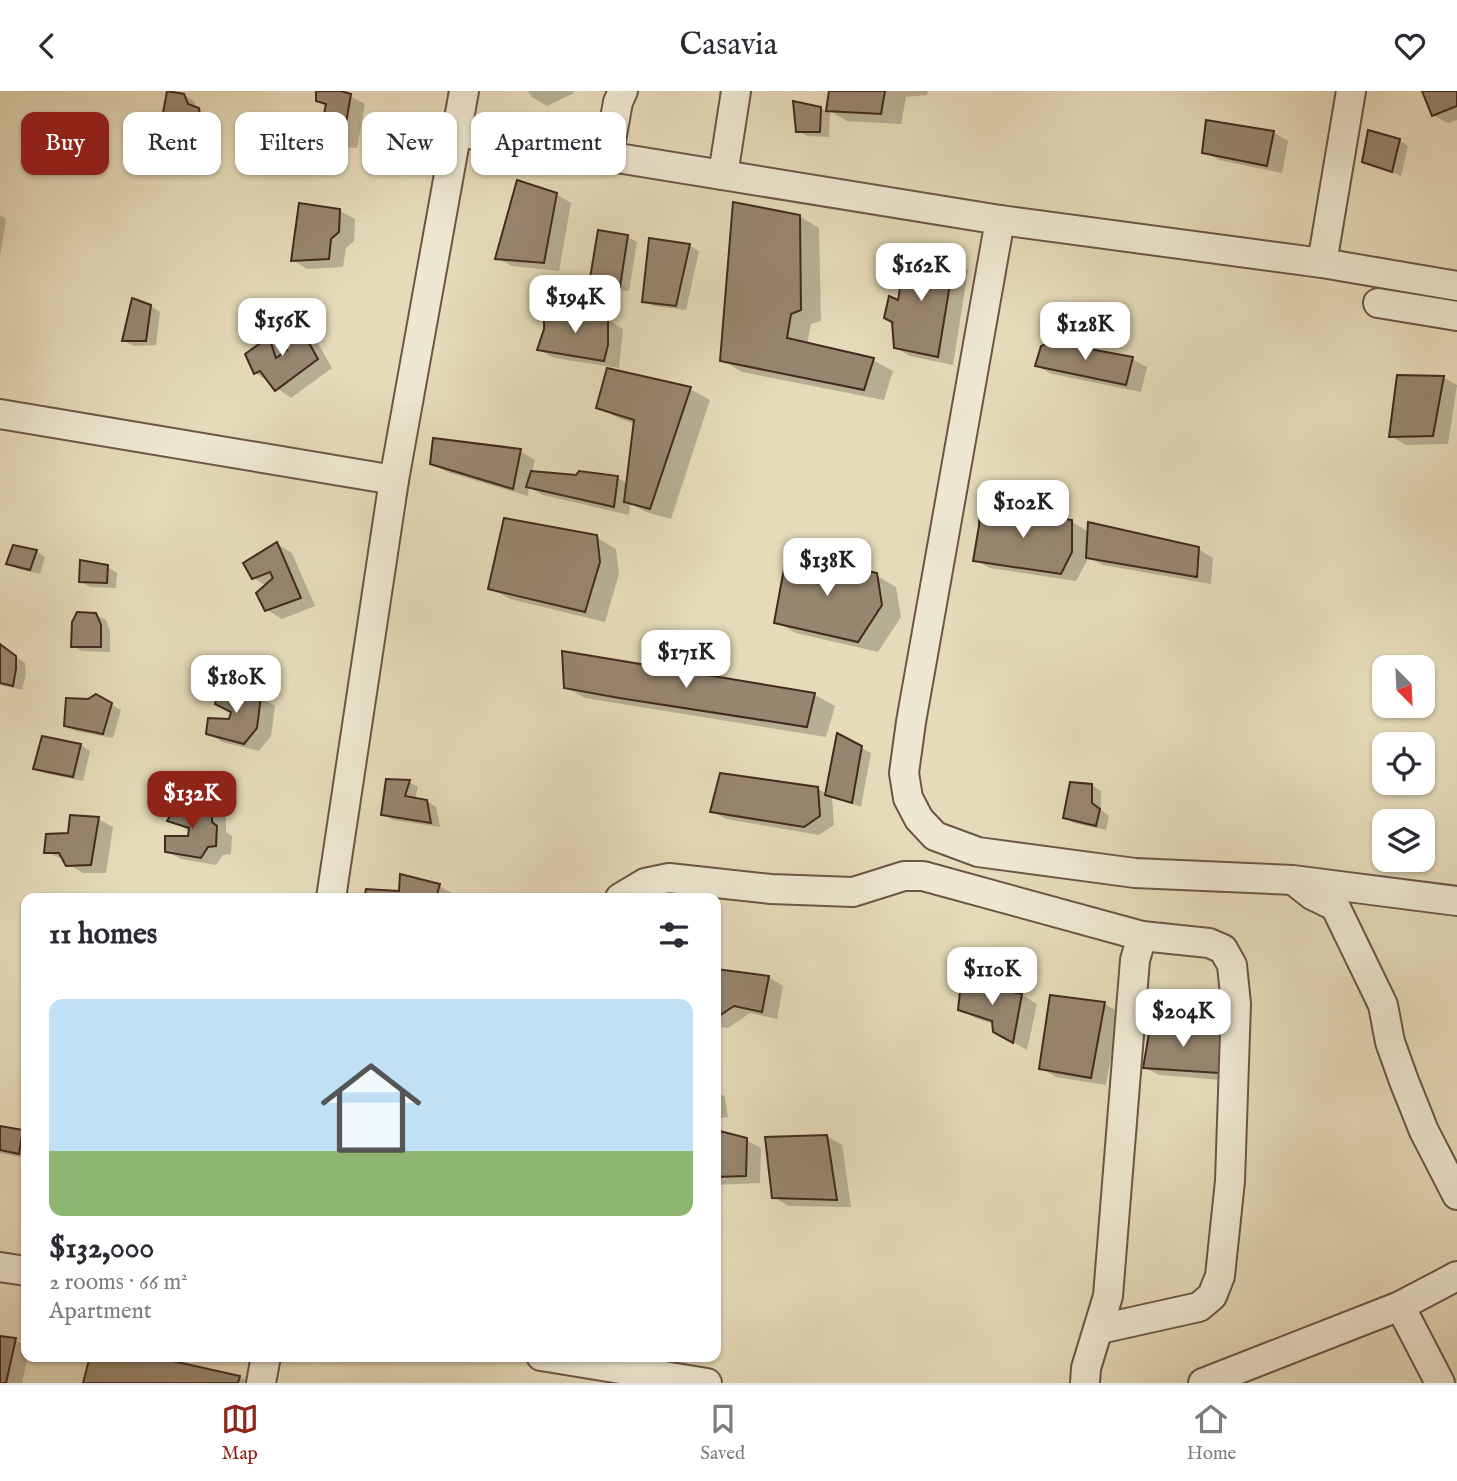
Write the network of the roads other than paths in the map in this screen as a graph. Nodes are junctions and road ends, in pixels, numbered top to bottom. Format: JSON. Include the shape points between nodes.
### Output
{"nodes":[{"id":1,"x":464,"y":91,"type":"edge"},
{"id":2,"x":623,"y":91,"type":"edge"},
{"id":3,"x":736,"y":91,"type":"edge"},
{"id":4,"x":1351,"y":91,"type":"edge"},
{"id":5,"x":616,"y":112,"type":"edge"},
{"id":6,"x":457,"y":132,"type":"joint"},
{"id":7,"x":471,"y":134,"type":"edge"},
{"id":8,"x":626,"y":160,"type":"edge"},
{"id":9,"x":449,"y":175,"type":"edge"},
{"id":10,"x":723,"y":175,"type":"junction"},
{"id":11,"x":1000,"y":220,"type":"junction"},
{"id":12,"x":1322,"y":263,"type":"junction"},
{"id":13,"x":1457,"y":286,"type":"edge"},
{"id":14,"x":1378,"y":303,"type":"dead end"},
{"id":15,"x":1457,"y":316,"type":"edge"},
{"id":16,"x":0,"y":414,"type":"edge"},
{"id":17,"x":394,"y":480,"type":"junction"},
{"id":18,"x":1293,"y":880,"type":"junction"},
{"id":19,"x":332,"y":893,"type":"edge"},
{"id":20,"x":628,"y":893,"type":"edge"},
{"id":21,"x":1457,"y":901,"type":"edge"},
{"id":22,"x":1142,"y":936,"type":"junction"},
{"id":23,"x":1457,"y":1195,"type":"edge"},
{"id":24,"x":0,"y":1266,"type":"edge"},
{"id":25,"x":21,"y":1270,"type":"edge"},
{"id":26,"x":1457,"y":1276,"type":"edge"},
{"id":27,"x":1400,"y":1306,"type":"junction"},
{"id":28,"x":1100,"y":1329,"type":"junction"},
{"id":29,"x":265,"y":1362,"type":"edge"},
{"id":30,"x":596,"y":1362,"type":"edge"},
{"id":31,"x":696,"y":1373,"type":"edge"},
{"id":32,"x":261,"y":1383,"type":"edge"},
{"id":33,"x":1084,"y":1383,"type":"edge"},
{"id":34,"x":1203,"y":1383,"type":"edge"},
{"id":35,"x":1440,"y":1383,"type":"edge"}],
"edges":[{"from":1,"to":6,"type":"street"},
{"from":2,"to":5,"type":"street"},
{"from":3,"to":10,"type":"street"},
{"from":4,"to":12,"type":"street"},
{"from":6,"to":7,"type":"street"},
{"from":8,"to":10,"type":"street"},
{"from":9,"to":17,"type":"street"},
{"from":10,"to":11,"type":"street"},
{"from":11,"to":12,"type":"street"},
{"from":11,"to":18,"type":"street","via":[[911,722],[904,773],[908,798],[935,837],[978,852],[1136,873]]},
{"from":12,"to":13,"type":"street"},
{"from":14,"to":15,"type":"street"},
{"from":16,"to":17,"type":"street"},
{"from":17,"to":19,"type":"street"},
{"from":18,"to":21,"type":"street"},
{"from":18,"to":23,"type":"street","via":[[1335,906],[1383,1005],[1404,1081]]},
{"from":20,"to":22,"type":"street","via":[[645,883],[669,878],[771,889],[853,891],[904,876],[923,876]]},
{"from":22,"to":28,"type":"street","via":[[1135,960],[1108,1296]]},
{"from":22,"to":28,"type":"street","via":[[1209,943],[1223,949],[1231,965],[1236,1005],[1230,1181],[1222,1262],[1212,1296],[1199,1307]]},
{"from":24,"to":25,"type":"street"},
{"from":26,"to":27,"type":"street"},
{"from":27,"to":34,"type":"street"},
{"from":27,"to":35,"type":"street"},
{"from":28,"to":33,"type":"street"},
{"from":29,"to":32,"type":"street"},
{"from":30,"to":31,"type":"street"}]}
